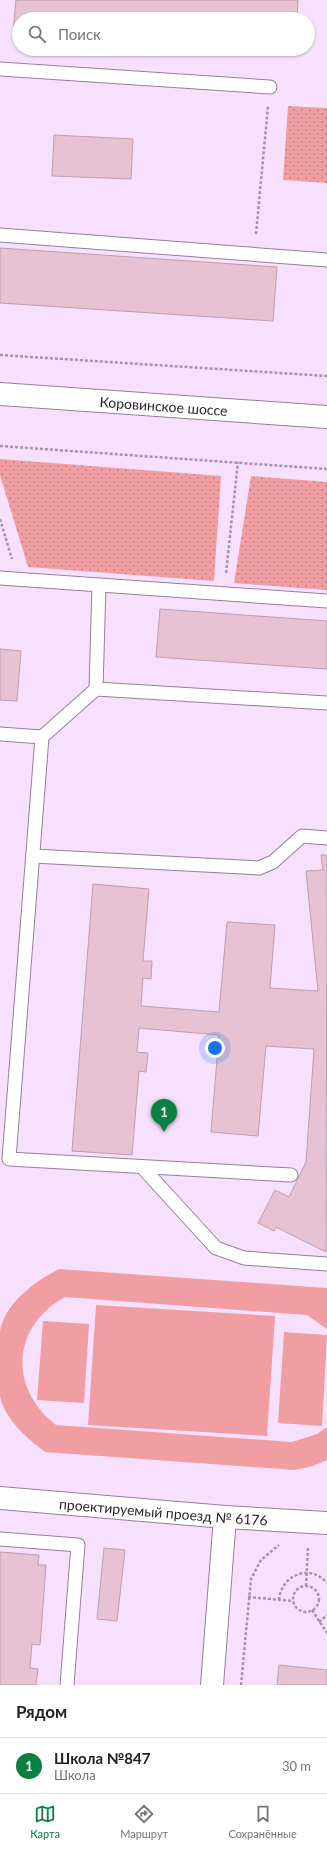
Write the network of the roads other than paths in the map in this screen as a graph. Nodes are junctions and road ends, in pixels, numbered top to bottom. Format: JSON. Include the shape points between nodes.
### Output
{"nodes":[{"id":1,"x":0,"y":69,"type":"edge"},
{"id":2,"x":270,"y":88,"type":"road end"},
{"id":3,"x":0,"y":235,"type":"edge"},
{"id":4,"x":327,"y":260,"type":"edge"},
{"id":5,"x":0,"y":394,"type":"edge"},
{"id":6,"x":327,"y":417,"type":"edge"},
{"id":7,"x":0,"y":578,"type":"edge"},
{"id":8,"x":99,"y":585,"type":"junction"},
{"id":9,"x":327,"y":601,"type":"edge"},
{"id":10,"x":96,"y":689,"type":"junction"},
{"id":11,"x":327,"y":703,"type":"edge"},
{"id":12,"x":0,"y":734,"type":"edge"},
{"id":13,"x":42,"y":737,"type":"junction"},
{"id":14,"x":327,"y":838,"type":"edge"},
{"id":15,"x":33,"y":856,"type":"junction"},
{"id":16,"x":142,"y":1167,"type":"junction"},
{"id":17,"x":291,"y":1175,"type":"dead end"},
{"id":18,"x":327,"y":1264,"type":"edge"},
{"id":19,"x":0,"y":1498,"type":"edge"},
{"id":20,"x":225,"y":1517,"type":"junction"},
{"id":21,"x":327,"y":1523,"type":"edge"},
{"id":22,"x":0,"y":1539,"type":"edge"},
{"id":23,"x":67,"y":1685,"type":"edge"},
{"id":24,"x":212,"y":1685,"type":"edge"}],
"edges":[{"from":1,"to":2,"type":"lane"},
{"from":3,"to":4,"type":"lane"},
{"from":5,"to":6,"type":"street","name":"Коровинское шоссе"},
{"from":7,"to":8,"type":"lane"},
{"from":8,"to":9,"type":"lane"},
{"from":8,"to":10,"type":"lane"},
{"from":10,"to":11,"type":"lane"},
{"from":10,"to":13,"type":"lane"},
{"from":12,"to":13,"type":"lane"},
{"from":13,"to":15,"type":"lane"},
{"from":14,"to":15,"type":"lane","via":[[302,836],[273,862],[259,868]]},
{"from":15,"to":16,"type":"lane","via":[[9,1159]]},
{"from":16,"to":17,"type":"lane"},
{"from":16,"to":18,"type":"lane","via":[[216,1248],[244,1258]]},
{"from":19,"to":20,"type":"street","name":"проектируемый проезд № 6176"},
{"from":20,"to":21,"type":"street","name":"проектируемый проезд № 6176"},
{"from":20,"to":24,"type":"street"},
{"from":22,"to":23,"type":"lane","via":[[78,1545]]}]}
